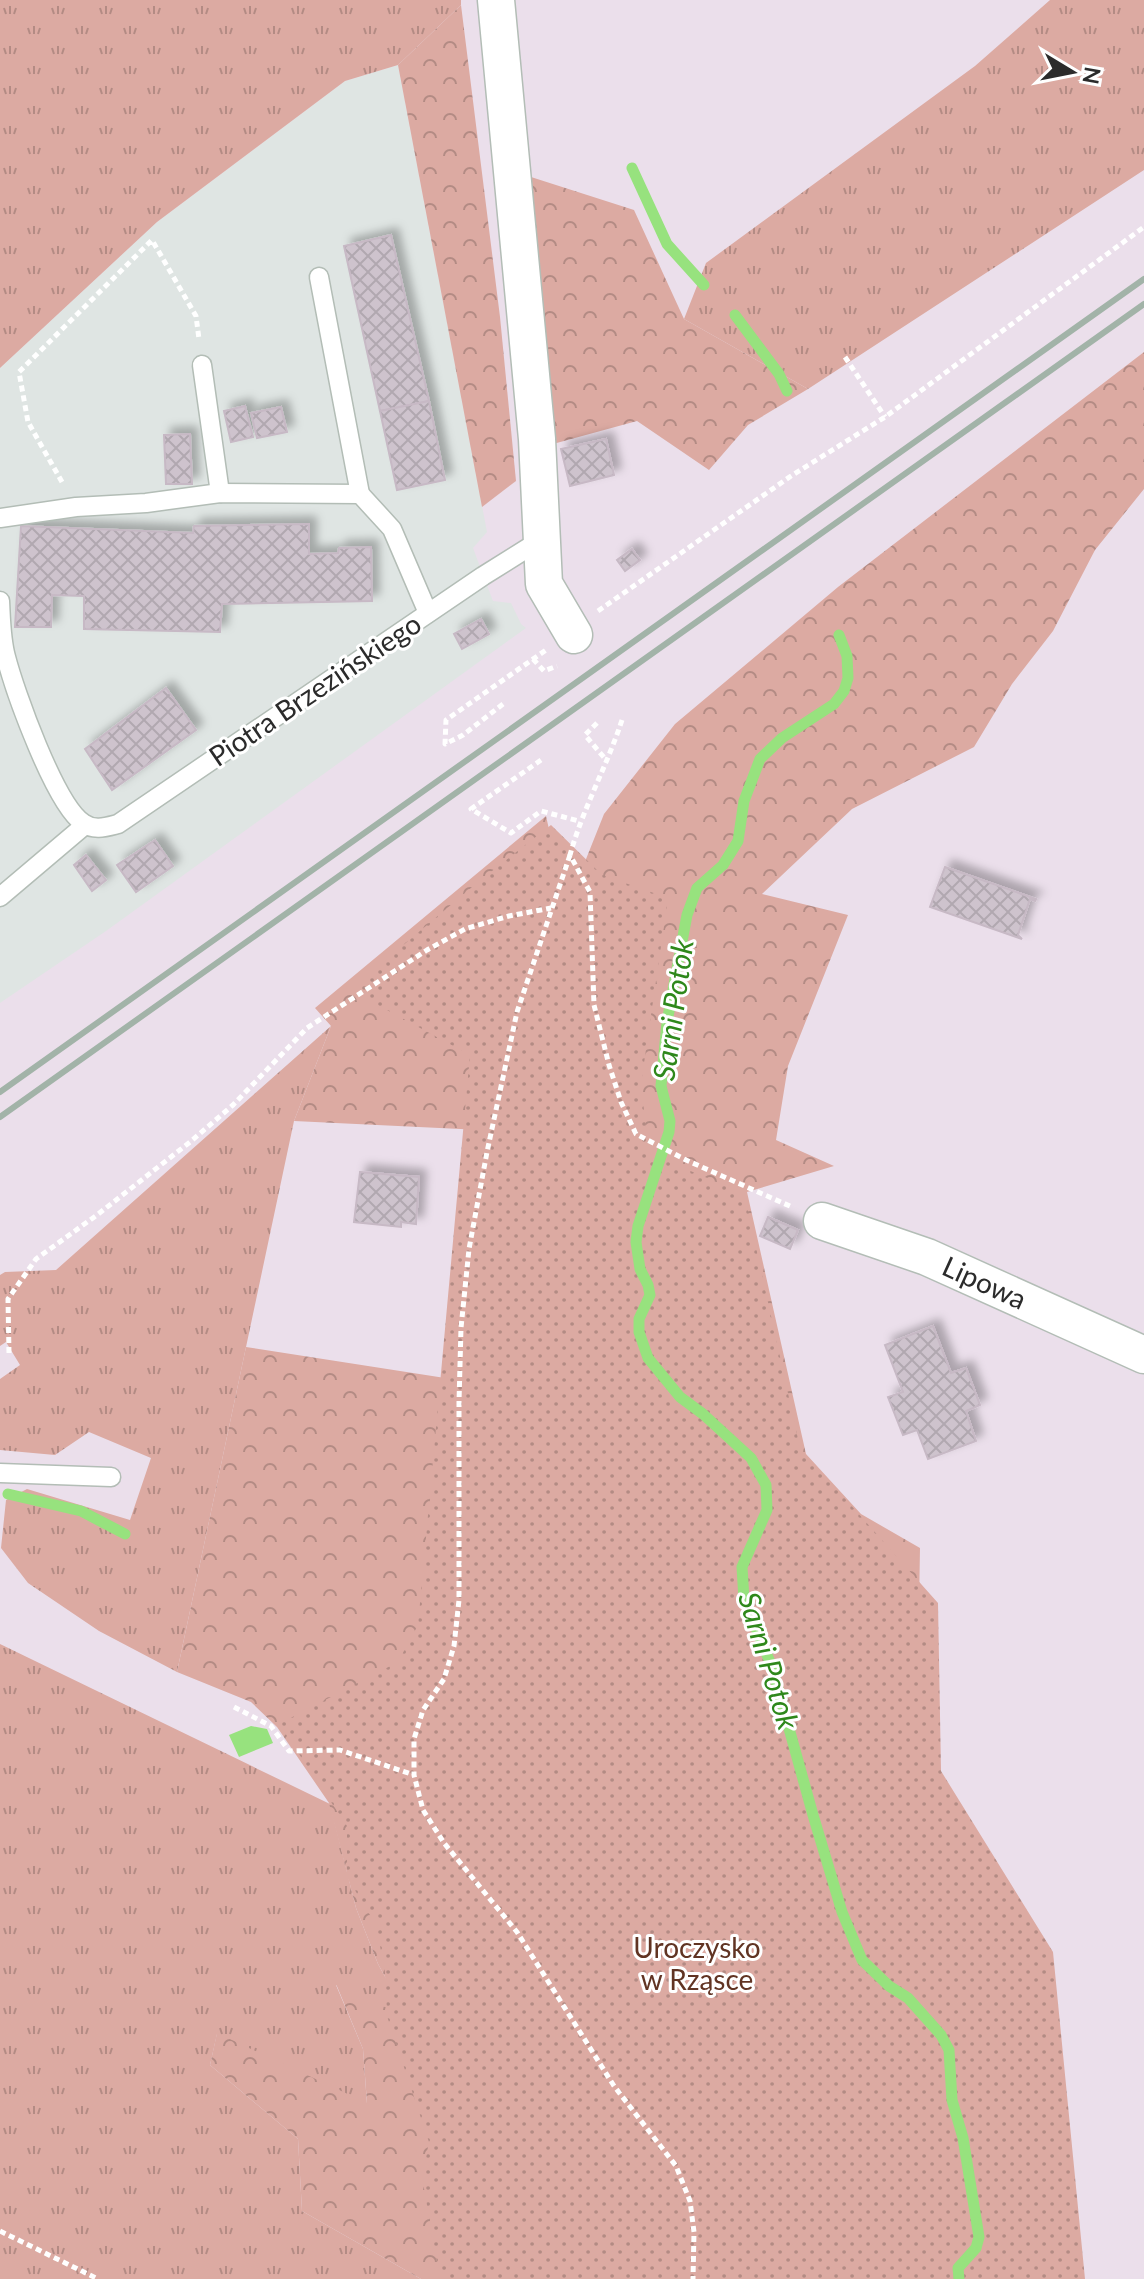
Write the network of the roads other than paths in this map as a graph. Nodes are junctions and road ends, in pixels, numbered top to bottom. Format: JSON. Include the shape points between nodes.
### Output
{"nodes":[{"id":1,"x":496,"y":0,"type":"edge"},
{"id":2,"x":319,"y":277,"type":"dead end"},
{"id":3,"x":202,"y":365,"type":"road end"},
{"id":4,"x":220,"y":493,"type":"junction"},
{"id":5,"x":360,"y":494,"type":"junction"},
{"id":6,"x":0,"y":518,"type":"edge"},
{"id":7,"x":542,"y":539,"type":"junction"},
{"id":8,"x":0,"y":601,"type":"edge"},
{"id":9,"x":428,"y":613,"type":"junction"},
{"id":10,"x":573,"y":632,"type":"road end"},
{"id":11,"x":78,"y":819,"type":"junction"},
{"id":12,"x":0,"y":897,"type":"edge"},
{"id":13,"x":822,"y":1221,"type":"road end"},
{"id":14,"x":1144,"y":1355,"type":"edge"},
{"id":15,"x":0,"y":1473,"type":"edge"},
{"id":16,"x":111,"y":1477,"type":"dead end"}],
"edges":[{"from":1,"to":7,"type":"street"},
{"from":2,"to":5,"type":"lane"},
{"from":3,"to":4,"type":"lane"},
{"from":4,"to":5,"type":"lane"},
{"from":4,"to":6,"type":"lane"},
{"from":5,"to":9,"type":"lane","via":[[392,529]]},
{"from":7,"to":9,"type":"lane","name":"Piotra Brzezińskiego"},
{"from":7,"to":10,"type":"street","via":[[544,584]]},
{"from":8,"to":11,"type":"lane","via":[[5,656],[43,763]]},
{"from":9,"to":11,"type":"lane","name":"Piotra Brzezińskiego","via":[[118,824],[97,829]]},
{"from":11,"to":12,"type":"lane"},
{"from":13,"to":14,"type":"street","name":"Lipowa","via":[[927,1257]]},
{"from":15,"to":16,"type":"lane"}]}
